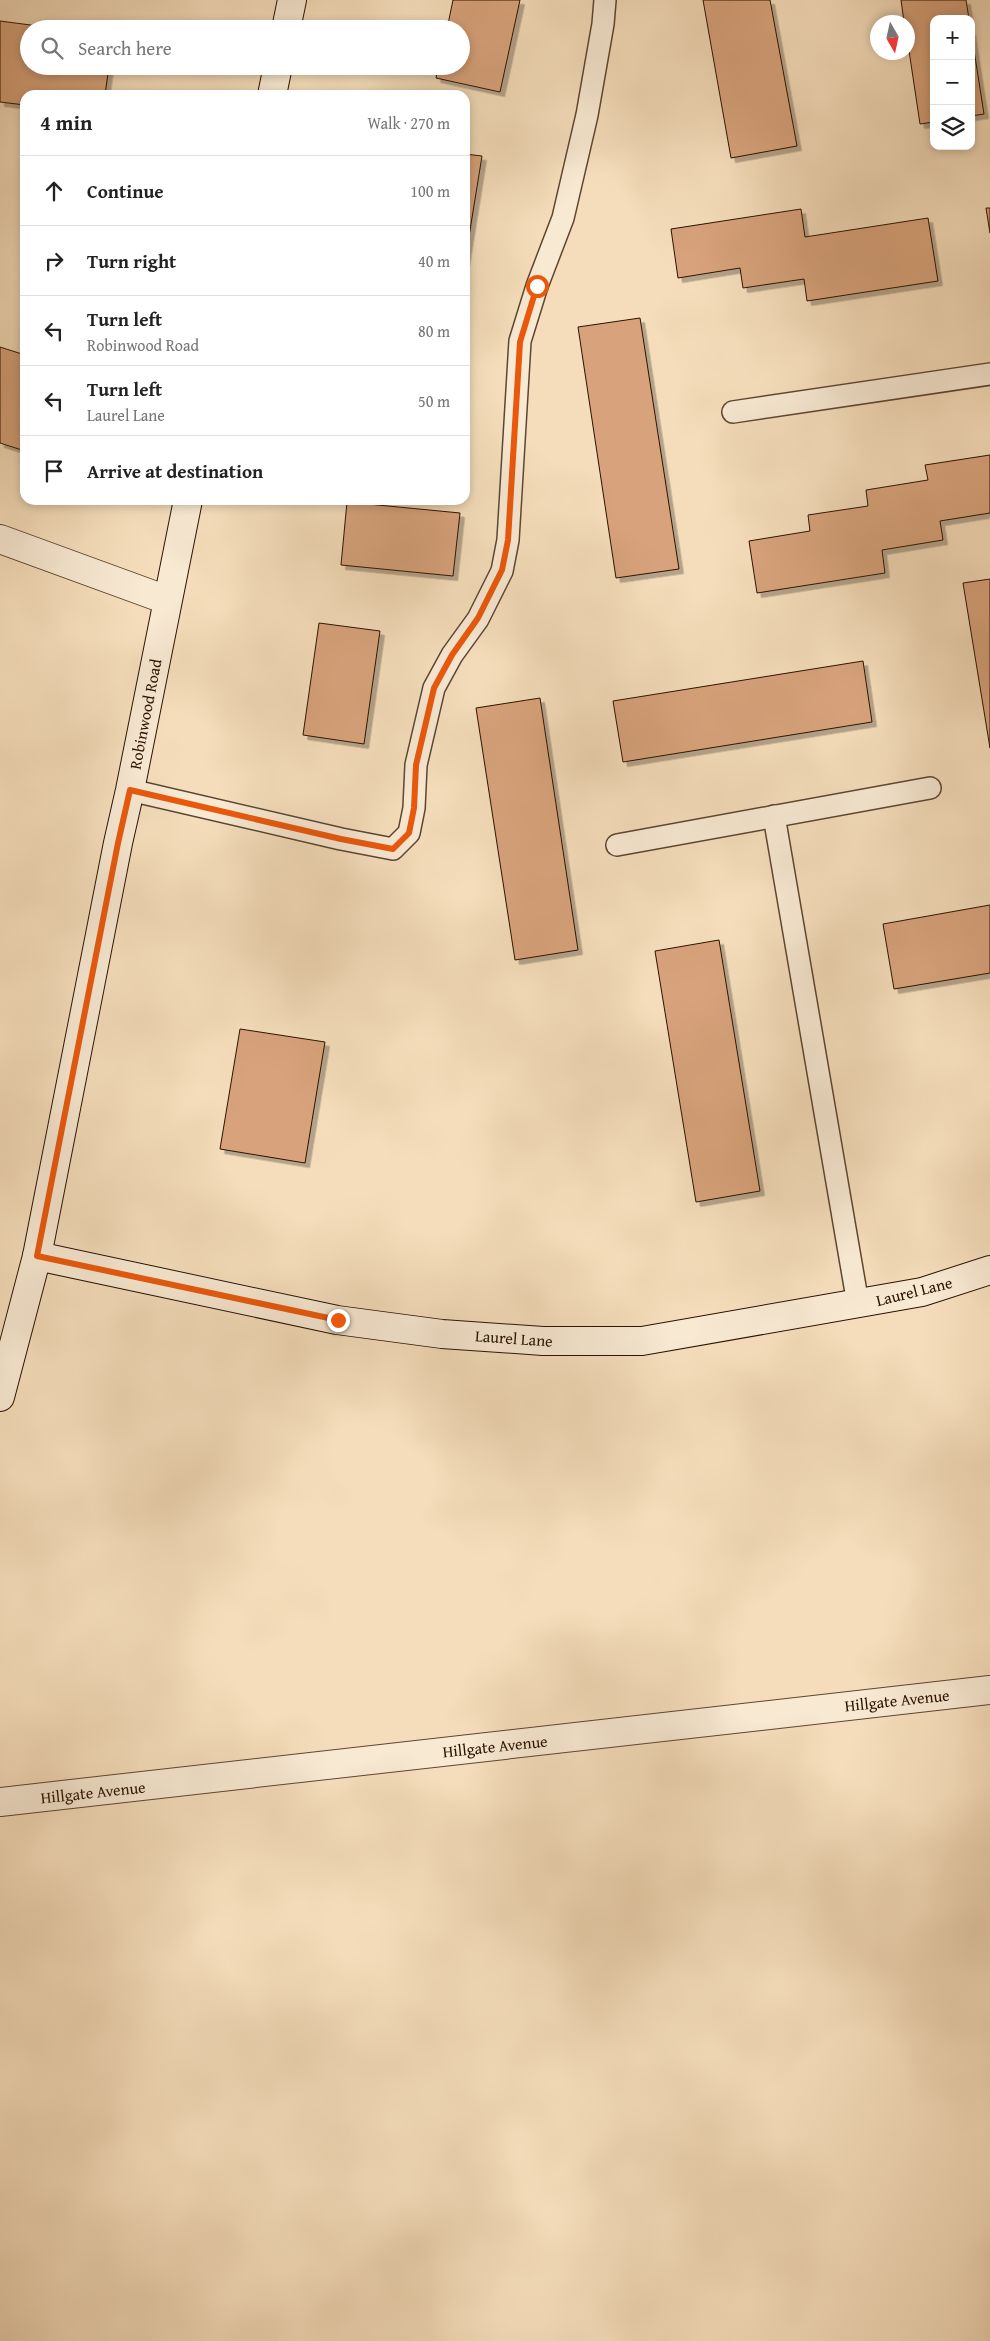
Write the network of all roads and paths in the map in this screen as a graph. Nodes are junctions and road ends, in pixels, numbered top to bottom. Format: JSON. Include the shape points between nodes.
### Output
{"nodes":[{"id":1,"x":292,"y":0,"type":"edge"},
{"id":2,"x":605,"y":0,"type":"edge"},
{"id":3,"x":288,"y":20,"type":"edge"},
{"id":4,"x":276,"y":75,"type":"edge"},
{"id":5,"x":273,"y":90,"type":"edge"},
{"id":6,"x":990,"y":374,"type":"edge"},
{"id":7,"x":733,"y":412,"type":"dead end"},
{"id":8,"x":187,"y":505,"type":"edge"},
{"id":9,"x":0,"y":540,"type":"edge"},
{"id":10,"x":167,"y":600,"type":"junction"},
{"id":11,"x":930,"y":788,"type":"dead end"},
{"id":12,"x":130,"y":790,"type":"junction"},
{"id":13,"x":774,"y":816,"type":"junction"},
{"id":14,"x":617,"y":845,"type":"dead end"},
{"id":15,"x":37,"y":1256,"type":"junction"},
{"id":16,"x":990,"y":1270,"type":"edge"},
{"id":17,"x":858,"y":1304,"type":"junction"},
{"id":18,"x":0,"y":1397,"type":"edge"},
{"id":19,"x":990,"y":1690,"type":"edge"},
{"id":20,"x":0,"y":1802,"type":"edge"}],
"edges":[{"from":1,"to":3,"type":"street"},
{"from":2,"to":12,"type":"lane","via":[[587,115],[563,218],[520,342],[508,540],[502,570],[478,618],[434,688],[416,765],[409,833],[393,849]]},
{"from":4,"to":5,"type":"street"},
{"from":6,"to":7,"type":"lane"},
{"from":8,"to":10,"type":"street","name":"Robinwood Road"},
{"from":9,"to":10,"type":"street"},
{"from":10,"to":12,"type":"street","name":"Robinwood Road"},
{"from":11,"to":13,"type":"lane"},
{"from":12,"to":15,"type":"street","name":"Robinwood Road"},
{"from":13,"to":14,"type":"lane"},
{"from":13,"to":17,"type":"lane"},
{"from":15,"to":17,"type":"street","name":"Laurel Lane","via":[[338,1320],[442,1334],[543,1341],[642,1341]]},
{"from":15,"to":18,"type":"street","name":"Robinwood Road"},
{"from":16,"to":17,"type":"street","name":"Laurel Lane","via":[[922,1292]]},
{"from":19,"to":20,"type":"street","name":"Hillgate Avenue"}]}
